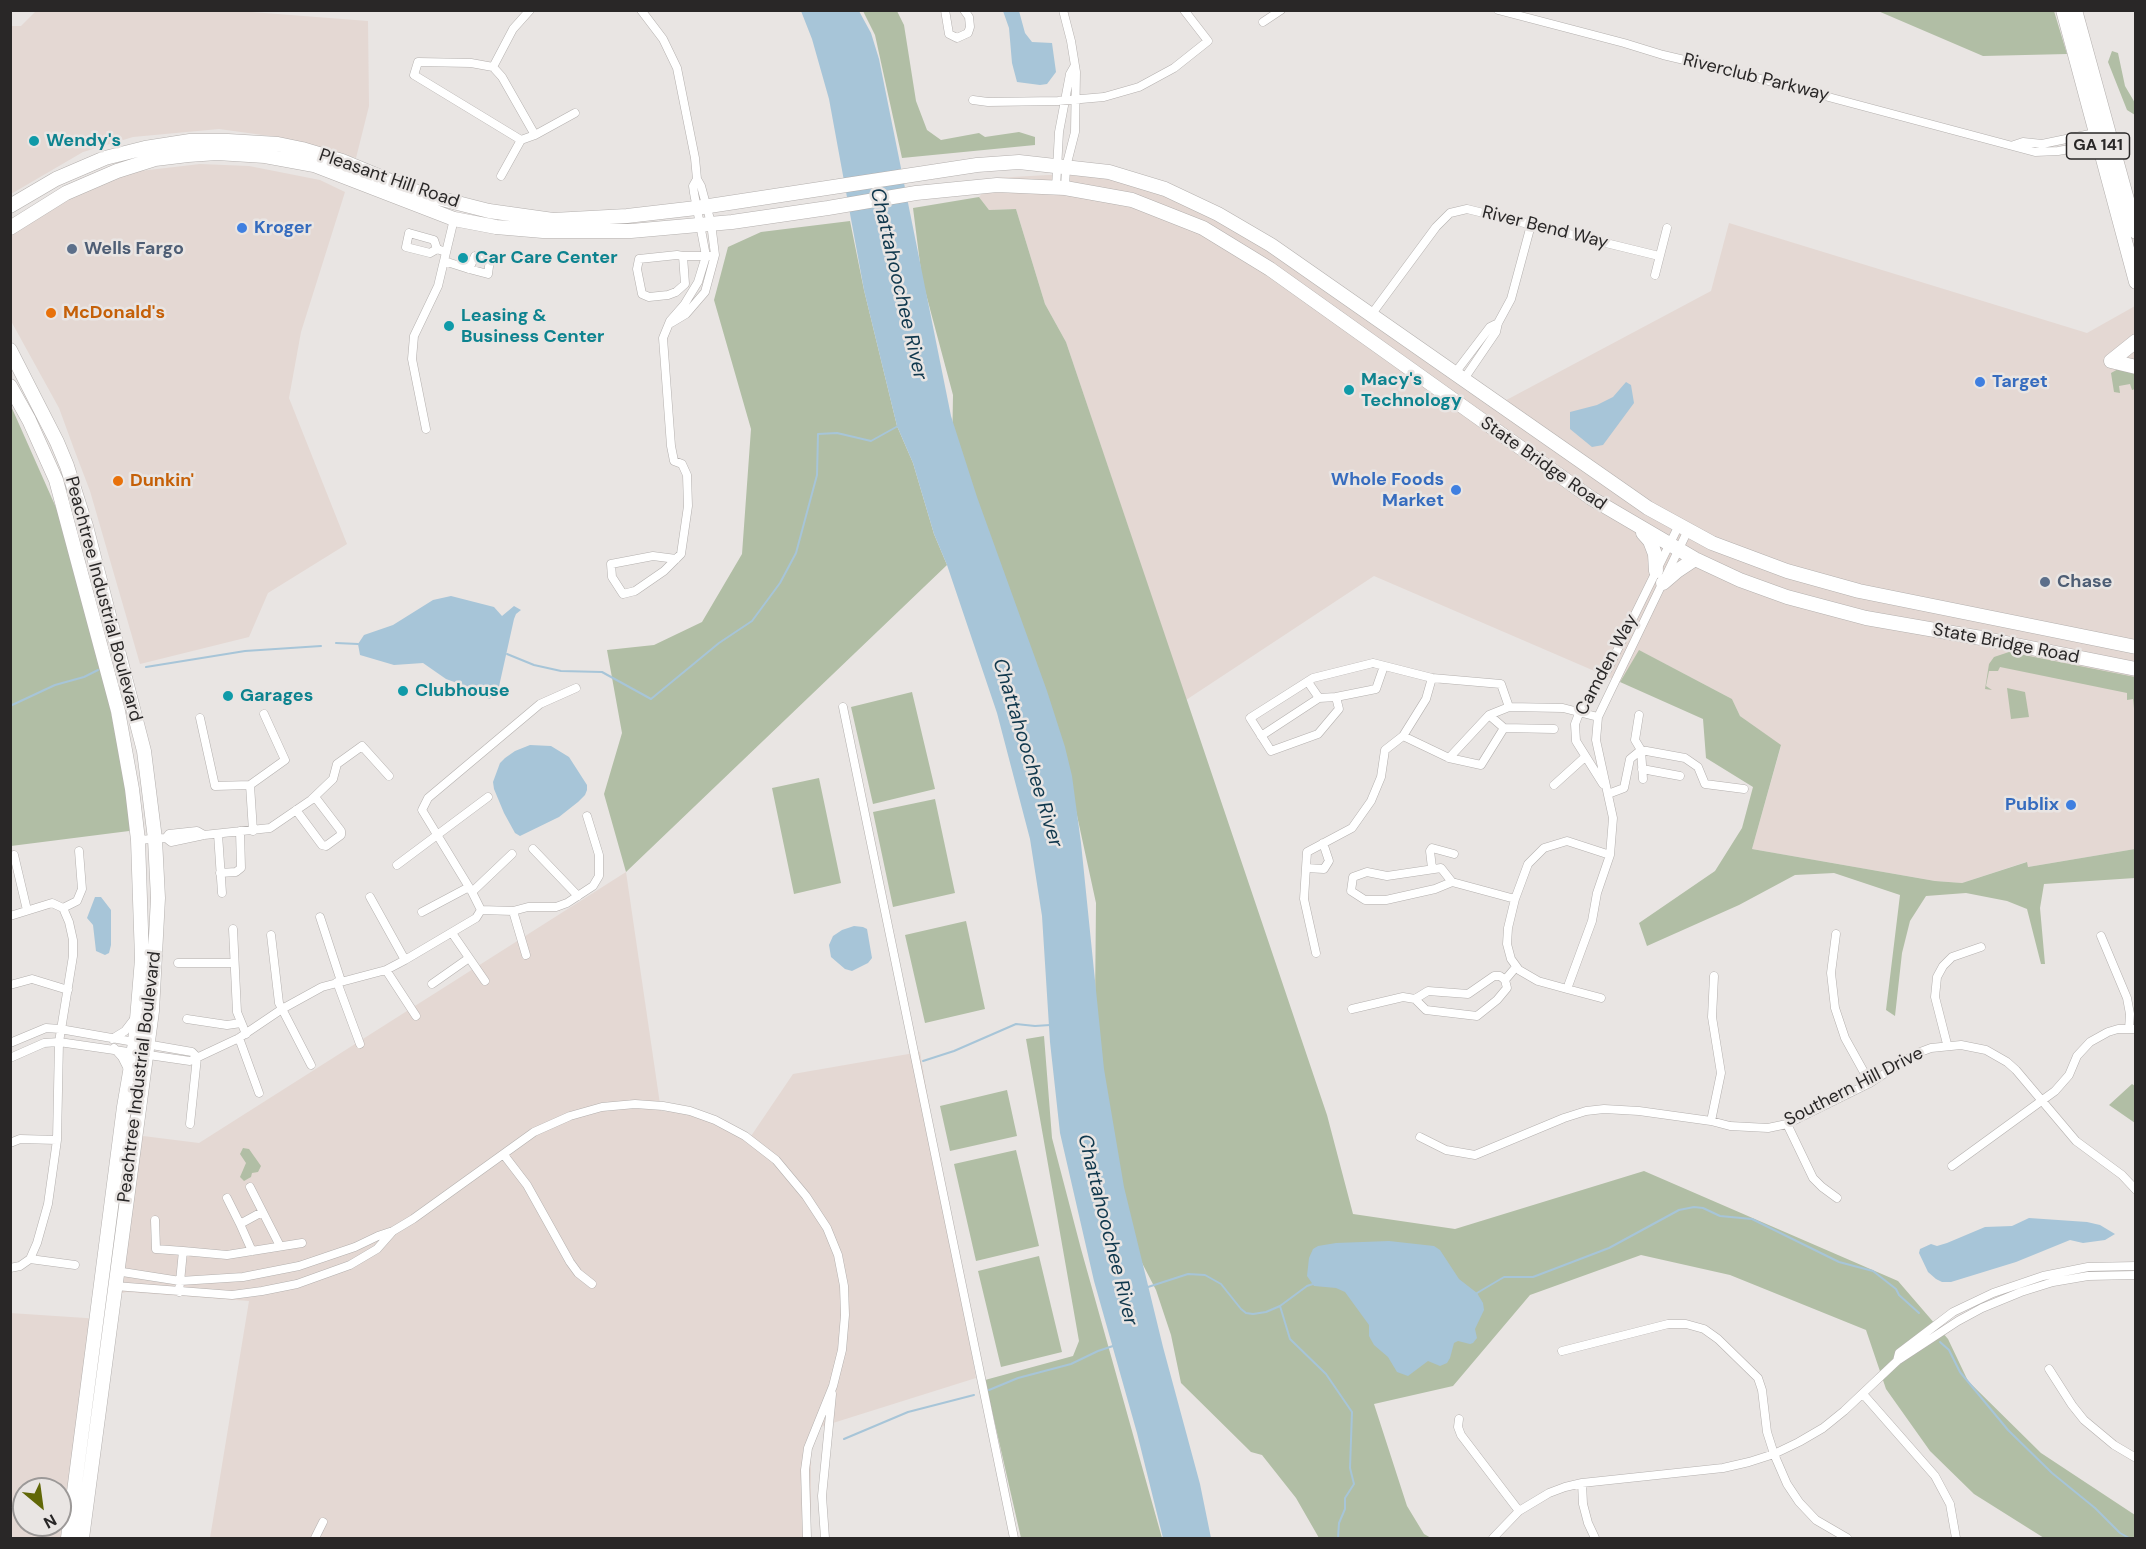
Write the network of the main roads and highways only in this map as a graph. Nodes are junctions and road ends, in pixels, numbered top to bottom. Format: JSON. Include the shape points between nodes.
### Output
{"nodes":[{"id":1,"x":2062,"y":10,"type":"edge"},
{"id":2,"x":2075,"y":10,"type":"edge"},
{"id":3,"x":920,"y":173,"type":"joint"},
{"id":4,"x":916,"y":193,"type":"joint"},
{"id":5,"x":10,"y":207,"type":"edge"},
{"id":6,"x":454,"y":219,"type":"junction"},
{"id":7,"x":553,"y":220,"type":"junction"},
{"id":8,"x":10,"y":228,"type":"edge"},
{"id":9,"x":2136,"y":232,"type":"edge"},
{"id":10,"x":2136,"y":282,"type":"edge"},
{"id":11,"x":2136,"y":341,"type":"edge"},
{"id":12,"x":10,"y":350,"type":"edge"},
{"id":13,"x":2136,"y":367,"type":"edge"},
{"id":14,"x":10,"y":386,"type":"edge"},
{"id":15,"x":1640,"y":529,"type":"junction"},
{"id":16,"x":1695,"y":559,"type":"junction"},
{"id":17,"x":2136,"y":647,"type":"edge"},
{"id":18,"x":2136,"y":669,"type":"edge"},
{"id":19,"x":140,"y":1048,"type":"junction"},
{"id":20,"x":68,"y":1539,"type":"edge"},
{"id":21,"x":82,"y":1539,"type":"edge"}],
"edges":[{"from":1,"to":10,"type":"highway","number":"GA 141"},
{"from":2,"to":9,"type":"highway","number":"GA 141"},
{"from":3,"to":7,"type":"highway","name":"Pleasant Hill Road","via":[[701,207]]},
{"from":3,"to":17,"type":"highway","name":"State Bridge Road","via":[[1019,162],[1108,172],[1165,189],[1271,244],[1648,508],[1728,550],[1787,572],[1859,591]]},
{"from":4,"to":6,"type":"highway","name":"Pleasant Hill Road","via":[[828,208],[631,231],[543,231]]},
{"from":4,"to":15,"type":"highway","name":"State Bridge Road","via":[[997,185],[1060,188],[1132,200],[1203,228],[1270,269],[1503,438]]},
{"from":5,"to":7,"type":"highway","name":"Pleasant Hill Road","via":[[57,179],[111,156],[169,144],[228,141],[302,149],[422,194],[489,211]]},
{"from":6,"to":7,"type":"highway","via":[[474,217],[541,226]]},
{"from":6,"to":8,"type":"highway","name":"Pleasant Hill Road","via":[[314,165],[217,153],[155,159],[117,171],[66,194]]},
{"from":11,"to":13,"type":"highway","via":[[2111,361]]},
{"from":12,"to":19,"type":"highway","name":"Peachtree Industrial Boulevard","via":[[67,466],[144,751],[160,838],[156,966]]},
{"from":14,"to":19,"type":"highway","name":"Peachtree Industrial Boulevard","via":[[59,490],[118,711],[138,840]]},
{"from":15,"to":16,"type":"highway","name":"State Bridge Road"},
{"from":15,"to":16,"type":"highway","via":[[1653,547],[1659,577]]},
{"from":16,"to":18,"type":"highway","name":"State Bridge Road","via":[[1787,597],[1866,618]]},
{"from":19,"to":20,"type":"highway","name":"Peachtree Industrial Boulevard","via":[[129,1073]]},
{"from":19,"to":21,"type":"highway","name":"Peachtree Industrial Boulevard","via":[[118,1271]]}]}
